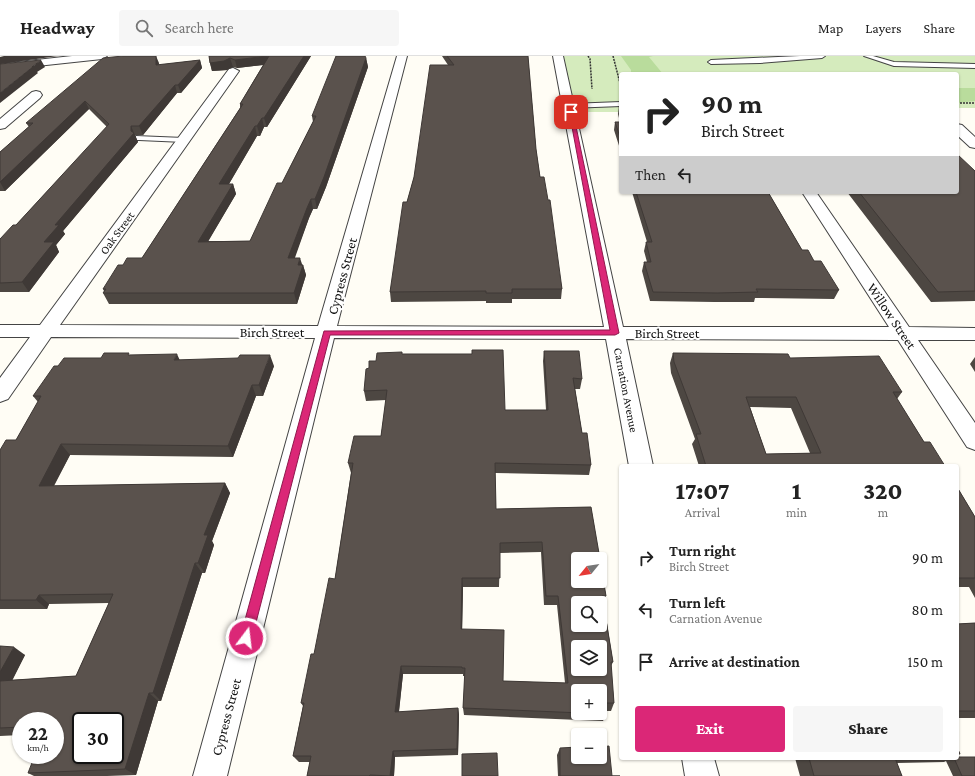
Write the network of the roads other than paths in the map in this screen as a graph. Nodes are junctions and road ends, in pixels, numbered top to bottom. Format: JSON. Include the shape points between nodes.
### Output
{"nodes":[{"id":1,"x":102,"y":56,"type":"edge"},
{"id":2,"x":402,"y":56,"type":"edge"},
{"id":3,"x":558,"y":56,"type":"edge"},
{"id":4,"x":822,"y":56,"type":"edge"},
{"id":5,"x":867,"y":56,"type":"edge"},
{"id":6,"x":84,"y":57,"type":"edge"},
{"id":7,"x":711,"y":62,"type":"dead end"},
{"id":8,"x":975,"y":66,"type":"edge"},
{"id":9,"x":0,"y":67,"type":"edge"},
{"id":10,"x":233,"y":71,"type":"edge"},
{"id":11,"x":36,"y":95,"type":"dead end"},
{"id":12,"x":569,"y":104,"type":"junction"},
{"id":13,"x":619,"y":104,"type":"edge"},
{"id":14,"x":0,"y":125,"type":"edge"},
{"id":15,"x":959,"y":130,"type":"edge"},
{"id":16,"x":139,"y":138,"type":"edge"},
{"id":17,"x":184,"y":140,"type":"junction"},
{"id":18,"x":975,"y":144,"type":"edge"},
{"id":19,"x":810,"y":194,"type":"edge"},
{"id":20,"x":0,"y":331,"type":"edge"},
{"id":21,"x":46,"y":331,"type":"junction"},
{"id":22,"x":326,"y":332,"type":"junction"},
{"id":23,"x":615,"y":333,"type":"junction"},
{"id":24,"x":904,"y":334,"type":"junction"},
{"id":25,"x":975,"y":334,"type":"edge"},
{"id":26,"x":0,"y":394,"type":"edge"},
{"id":27,"x":975,"y":441,"type":"edge"},
{"id":28,"x":641,"y":464,"type":"edge"},
{"id":29,"x":698,"y":760,"type":"edge"},
{"id":30,"x":210,"y":776,"type":"edge"},
{"id":31,"x":702,"y":776,"type":"edge"}],
"edges":[{"from":1,"to":6,"type":"street"},
{"from":2,"to":22,"type":"street","name":"Cypress Street"},
{"from":3,"to":12,"type":"street","name":"Carnation Avenue"},
{"from":4,"to":7,"type":"lane"},
{"from":5,"to":8,"type":"lane","via":[[887,65]]},
{"from":6,"to":9,"type":"street"},
{"from":10,"to":17,"type":"street","name":"Oak Street"},
{"from":11,"to":14,"type":"street"},
{"from":12,"to":13,"type":"lane"},
{"from":12,"to":23,"type":"street","name":"Carnation Avenue"},
{"from":15,"to":18,"type":"street"},
{"from":16,"to":17,"type":"lane"},
{"from":17,"to":21,"type":"street","name":"Oak Street"},
{"from":19,"to":24,"type":"street","name":"Willow Street"},
{"from":20,"to":21,"type":"street","name":"Birch Street"},
{"from":21,"to":22,"type":"street","name":"Birch Street"},
{"from":21,"to":26,"type":"street","name":"Oak Street"},
{"from":22,"to":23,"type":"street","name":"Birch Street"},
{"from":22,"to":30,"type":"street","name":"Cypress Street"},
{"from":23,"to":24,"type":"street","name":"Birch Street"},
{"from":23,"to":28,"type":"street","name":"Carnation Avenue"},
{"from":24,"to":25,"type":"street","name":"Birch Street"},
{"from":24,"to":27,"type":"street","name":"Willow Street"},
{"from":29,"to":31,"type":"street"}]}
